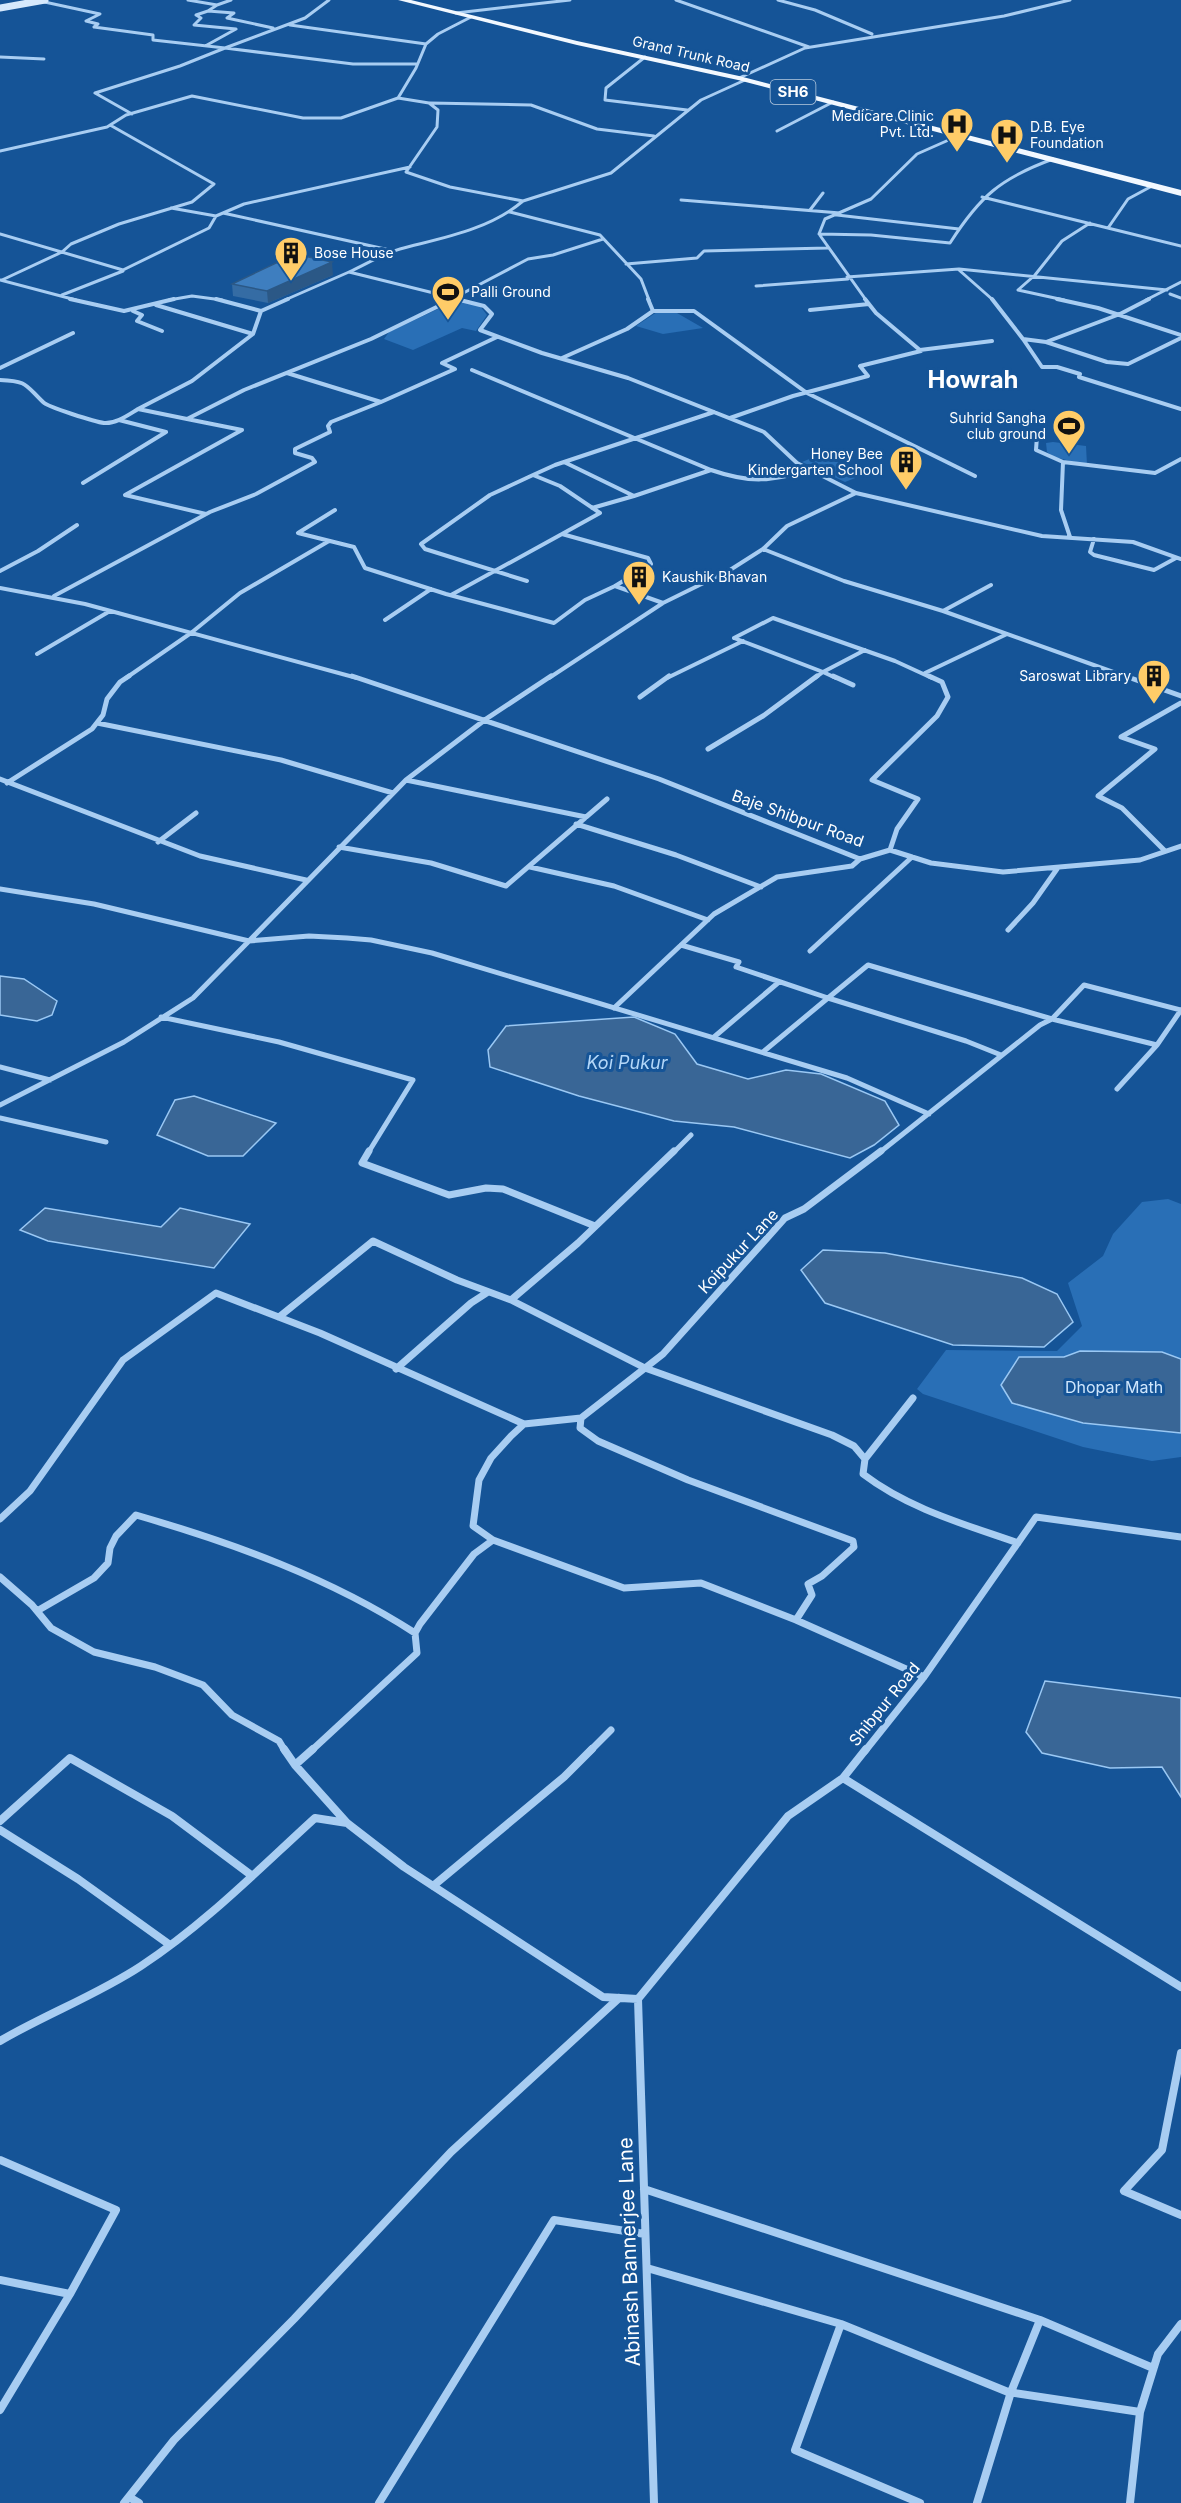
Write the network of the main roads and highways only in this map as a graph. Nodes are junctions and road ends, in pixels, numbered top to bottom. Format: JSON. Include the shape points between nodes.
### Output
{"nodes":[{"id":1,"x":39,"y":0,"type":"edge"},
{"id":2,"x":402,"y":0,"type":"edge"},
{"id":3,"x":0,"y":8,"type":"edge"},
{"id":4,"x":1181,"y":193,"type":"edge"}],
"edges":[{"from":1,"to":3,"type":"main road"},
{"from":2,"to":4,"type":"main road","name":"Grand Trunk Road","number":"SH6","via":[[742,79]]}]}
